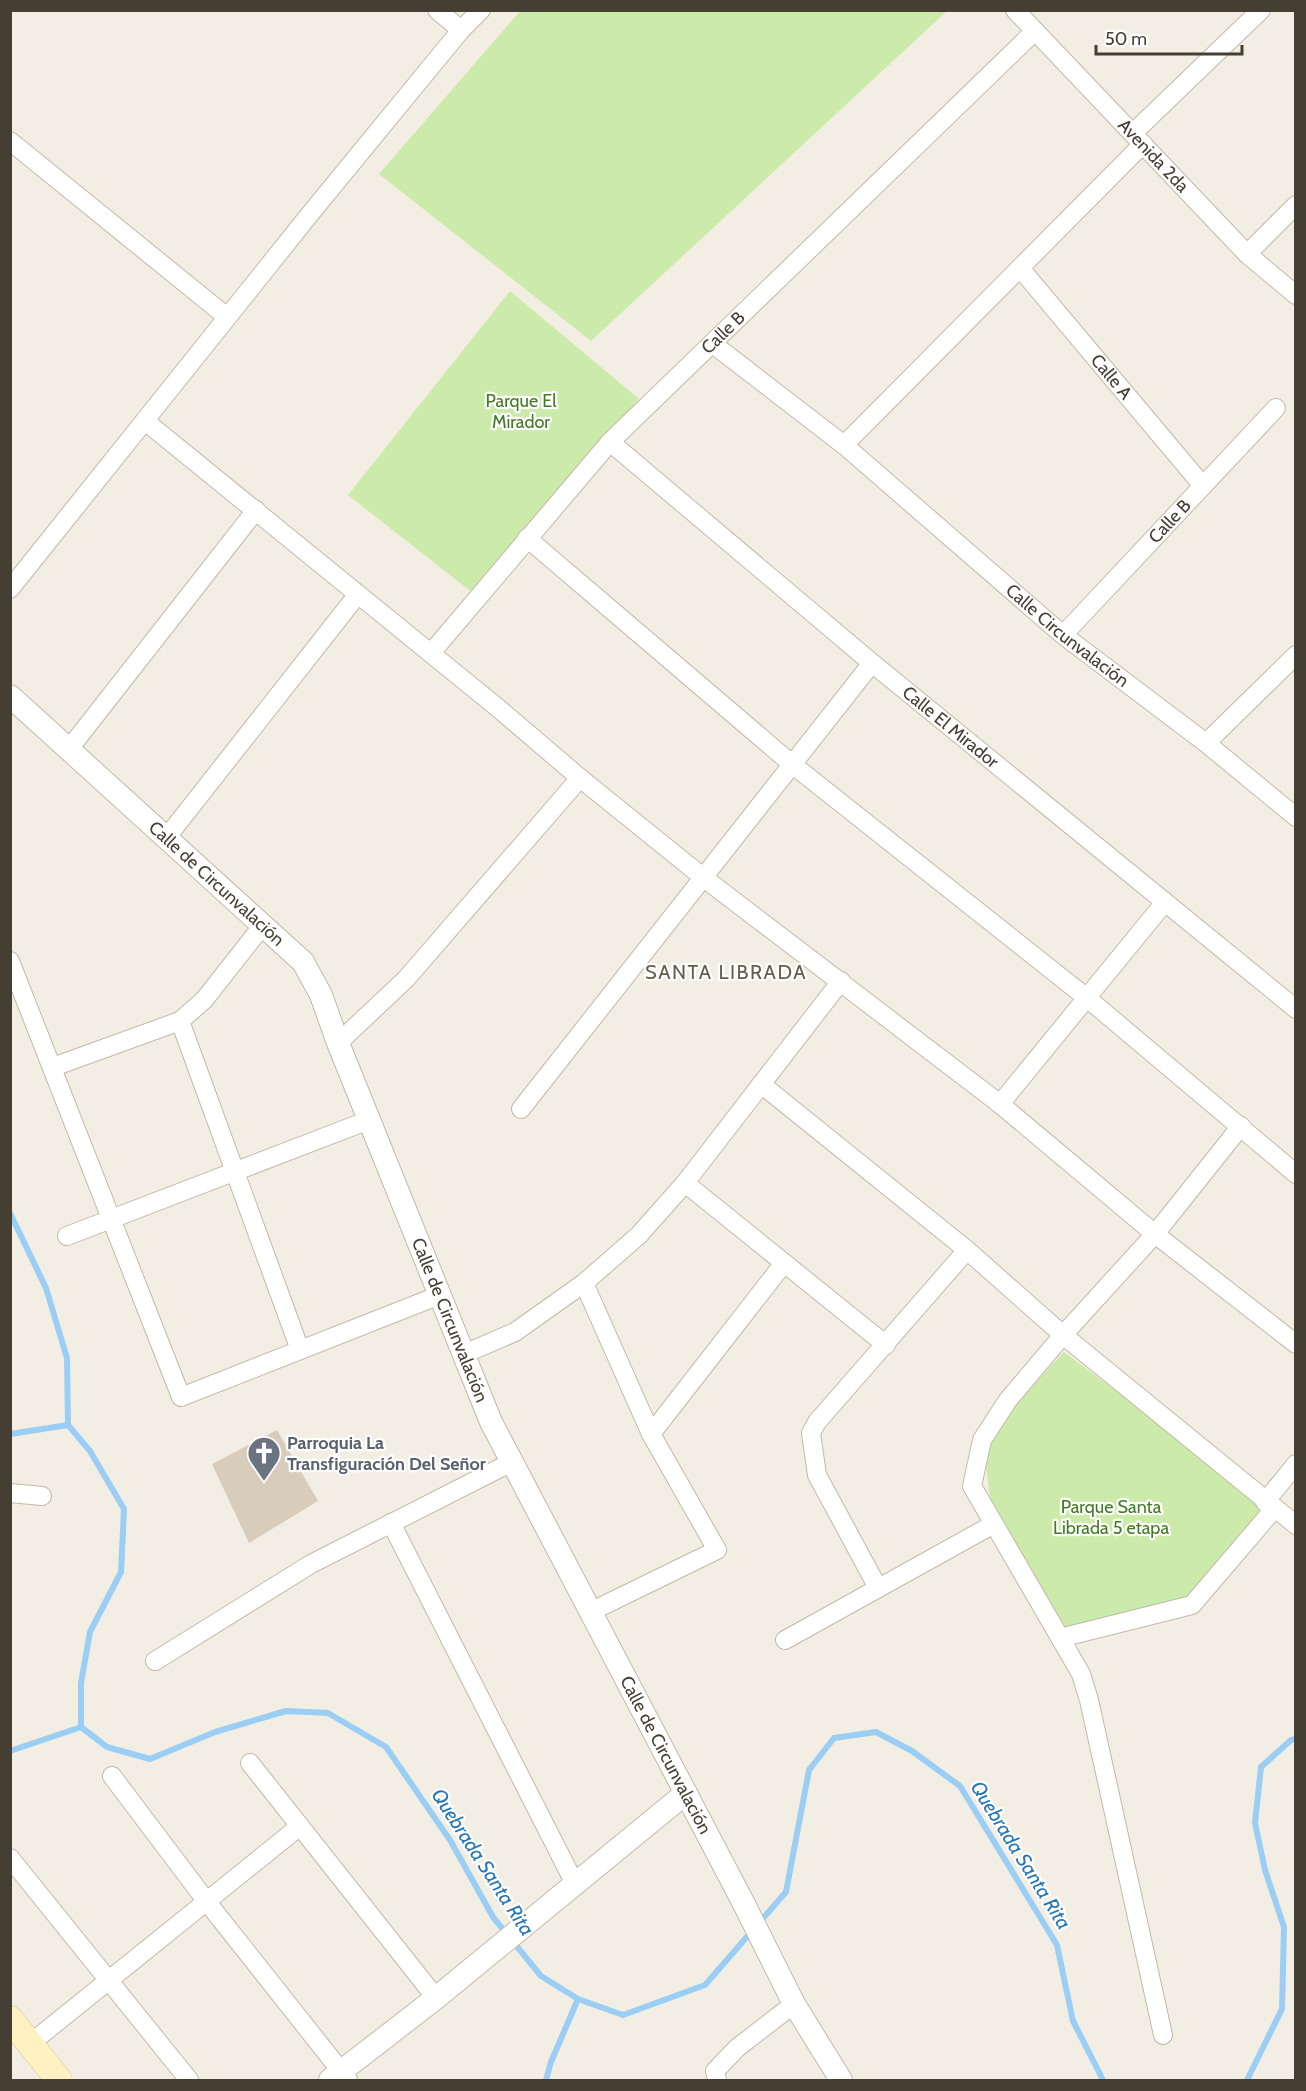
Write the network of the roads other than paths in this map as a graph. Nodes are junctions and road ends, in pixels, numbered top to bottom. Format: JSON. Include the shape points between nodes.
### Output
{"nodes":[{"id":1,"x":437,"y":10,"type":"edge"},
{"id":2,"x":481,"y":10,"type":"edge"},
{"id":3,"x":1015,"y":10,"type":"edge"},
{"id":4,"x":1261,"y":10,"type":"edge"},
{"id":5,"x":461,"y":30,"type":"junction"},
{"id":6,"x":1035,"y":32,"type":"junction"},
{"id":7,"x":1138,"y":139,"type":"junction"},
{"id":8,"x":10,"y":141,"type":"edge"},
{"id":9,"x":1296,"y":205,"type":"edge"},
{"id":10,"x":1247,"y":254,"type":"junction"},
{"id":11,"x":1020,"y":268,"type":"junction"},
{"id":12,"x":1296,"y":295,"type":"edge"},
{"id":13,"x":227,"y":317,"type":"junction"},
{"id":14,"x":712,"y":344,"type":"junction"},
{"id":15,"x":1276,"y":408,"type":"dead end"},
{"id":16,"x":145,"y":421,"type":"junction"},
{"id":17,"x":610,"y":442,"type":"junction"},
{"id":18,"x":844,"y":445,"type":"junction"},
{"id":19,"x":1203,"y":486,"type":"junction"},
{"id":20,"x":256,"y":510,"type":"junction"},
{"id":21,"x":527,"y":538,"type":"junction"},
{"id":22,"x":10,"y":589,"type":"edge"},
{"id":23,"x":358,"y":594,"type":"junction"},
{"id":24,"x":1063,"y":635,"type":"junction"},
{"id":25,"x":431,"y":653,"type":"junction"},
{"id":26,"x":1296,"y":655,"type":"edge"},
{"id":27,"x":872,"y":663,"type":"junction"},
{"id":28,"x":10,"y":696,"type":"edge"},
{"id":29,"x":1206,"y":743,"type":"junction"},
{"id":30,"x":69,"y":749,"type":"junction"},
{"id":31,"x":793,"y":765,"type":"junction"},
{"id":32,"x":580,"y":778,"type":"junction"},
{"id":33,"x":1296,"y":818,"type":"edge"},
{"id":34,"x":167,"y":837,"type":"junction"},
{"id":35,"x":704,"y":878,"type":"junction"},
{"id":36,"x":1165,"y":902,"type":"junction"},
{"id":37,"x":263,"y":925,"type":"junction"},
{"id":38,"x":10,"y":961,"type":"edge"},
{"id":39,"x":841,"y":981,"type":"junction"},
{"id":40,"x":1087,"y":998,"type":"junction"},
{"id":41,"x":1296,"y":1009,"type":"edge"},
{"id":42,"x":180,"y":1021,"type":"junction"},
{"id":43,"x":338,"y":1043,"type":"junction"},
{"id":44,"x":53,"y":1067,"type":"junction"},
{"id":45,"x":761,"y":1084,"type":"junction"},
{"id":46,"x":1000,"y":1104,"type":"junction"},
{"id":47,"x":521,"y":1109,"type":"dead end"},
{"id":48,"x":369,"y":1119,"type":"junction"},
{"id":49,"x":1241,"y":1126,"type":"junction"},
{"id":50,"x":235,"y":1171,"type":"junction"},
{"id":51,"x":1296,"y":1174,"type":"edge"},
{"id":52,"x":685,"y":1183,"type":"junction"},
{"id":53,"x":112,"y":1219,"type":"junction"},
{"id":54,"x":1155,"y":1234,"type":"junction"},
{"id":55,"x":66,"y":1236,"type":"dead end"},
{"id":56,"x":968,"y":1250,"type":"junction"},
{"id":57,"x":784,"y":1263,"type":"junction"},
{"id":58,"x":584,"y":1283,"type":"junction"},
{"id":59,"x":440,"y":1295,"type":"junction"},
{"id":60,"x":1063,"y":1335,"type":"junction"},
{"id":61,"x":1296,"y":1344,"type":"edge"},
{"id":62,"x":886,"y":1345,"type":"junction"},
{"id":63,"x":300,"y":1350,"type":"junction"},
{"id":64,"x":464,"y":1354,"type":"junction"},
{"id":65,"x":651,"y":1434,"type":"junction"},
{"id":66,"x":512,"y":1462,"type":"junction"},
{"id":67,"x":1296,"y":1464,"type":"edge"},
{"id":68,"x":10,"y":1493,"type":"edge"},
{"id":69,"x":42,"y":1496,"type":"dead end"},
{"id":70,"x":1270,"y":1505,"type":"junction"},
{"id":71,"x":391,"y":1523,"type":"junction"},
{"id":72,"x":994,"y":1524,"type":"junction"},
{"id":73,"x":1296,"y":1526,"type":"edge"},
{"id":74,"x":878,"y":1588,"type":"junction"},
{"id":75,"x":590,"y":1612,"type":"junction"},
{"id":76,"x":1060,"y":1638,"type":"junction"},
{"id":77,"x":785,"y":1640,"type":"dead end"},
{"id":78,"x":155,"y":1661,"type":"dead end"},
{"id":79,"x":250,"y":1763,"type":"dead end"},
{"id":80,"x":112,"y":1776,"type":"dead end"},
{"id":81,"x":686,"y":1793,"type":"junction"},
{"id":82,"x":300,"y":1826,"type":"junction"},
{"id":83,"x":10,"y":1858,"type":"edge"},
{"id":84,"x":575,"y":1884,"type":"junction"},
{"id":85,"x":207,"y":1902,"type":"junction"},
{"id":86,"x":110,"y":1981,"type":"junction"},
{"id":87,"x":436,"y":1998,"type":"junction"},
{"id":88,"x":794,"y":2004,"type":"junction"},
{"id":89,"x":10,"y":2019,"type":"edge"},
{"id":90,"x":1163,"y":2035,"type":"dead end"},
{"id":91,"x":31,"y":2043,"type":"junction"},
{"id":92,"x":340,"y":2078,"type":"edge"},
{"id":93,"x":59,"y":2080,"type":"edge"},
{"id":94,"x":189,"y":2080,"type":"edge"},
{"id":95,"x":717,"y":2080,"type":"edge"},
{"id":96,"x":841,"y":2080,"type":"edge"}],
"edges":[{"from":1,"to":5,"type":"street"},
{"from":2,"to":5,"type":"street"},
{"from":3,"to":6,"type":"street","name":"Avenida 2da"},
{"from":4,"to":7,"type":"street"},
{"from":5,"to":13,"type":"street"},
{"from":6,"to":7,"type":"street","name":"Avenida 2da"},
{"from":6,"to":14,"type":"street","name":"Calle B"},
{"from":7,"to":10,"type":"street","name":"Avenida 2da"},
{"from":7,"to":11,"type":"street"},
{"from":8,"to":13,"type":"street"},
{"from":9,"to":10,"type":"street"},
{"from":10,"to":12,"type":"street","name":"Avenida 2da"},
{"from":11,"to":18,"type":"street"},
{"from":11,"to":19,"type":"street","name":"Calle A"},
{"from":13,"to":16,"type":"street"},
{"from":14,"to":17,"type":"street","name":"Calle B"},
{"from":14,"to":18,"type":"street","name":"Calle Circunvalación"},
{"from":15,"to":19,"type":"street","name":"Calle B"},
{"from":16,"to":20,"type":"street"},
{"from":16,"to":22,"type":"street"},
{"from":17,"to":21,"type":"street","name":"Calle B"},
{"from":17,"to":27,"type":"street","name":"Calle El Mirador"},
{"from":18,"to":24,"type":"street","name":"Calle Circunvalación"},
{"from":19,"to":24,"type":"street","name":"Calle B"},
{"from":20,"to":23,"type":"street"},
{"from":20,"to":30,"type":"street"},
{"from":21,"to":25,"type":"street","name":"Calle B"},
{"from":21,"to":31,"type":"street"},
{"from":23,"to":25,"type":"street"},
{"from":23,"to":34,"type":"street"},
{"from":24,"to":29,"type":"street","name":"Calle Circunvalación"},
{"from":25,"to":32,"type":"street"},
{"from":26,"to":29,"type":"street"},
{"from":27,"to":31,"type":"street"},
{"from":27,"to":36,"type":"street","name":"Calle El Mirador"},
{"from":28,"to":30,"type":"street","name":"Calle de Circunvalación"},
{"from":29,"to":33,"type":"street","name":"Calle Circunvalación"},
{"from":30,"to":34,"type":"street","name":"Calle de Circunvalación"},
{"from":31,"to":35,"type":"street"},
{"from":31,"to":40,"type":"street"},
{"from":32,"to":35,"type":"street"},
{"from":32,"to":43,"type":"street","via":[[406,979]]},
{"from":34,"to":37,"type":"street","name":"Calle de Circunvalación"},
{"from":35,"to":39,"type":"street"},
{"from":35,"to":47,"type":"street"},
{"from":36,"to":40,"type":"street"},
{"from":36,"to":41,"type":"street","name":"Calle El Mirador"},
{"from":37,"to":42,"type":"street","via":[[204,1000]]},
{"from":37,"to":43,"type":"street","name":"Calle de Circunvalación","via":[[303,962],[321,995]]},
{"from":38,"to":44,"type":"street"},
{"from":39,"to":45,"type":"street"},
{"from":39,"to":46,"type":"street"},
{"from":40,"to":46,"type":"street"},
{"from":40,"to":49,"type":"street"},
{"from":42,"to":44,"type":"street"},
{"from":42,"to":50,"type":"street"},
{"from":43,"to":48,"type":"street","name":"Calle de Circunvalación"},
{"from":44,"to":53,"type":"street"},
{"from":45,"to":52,"type":"street"},
{"from":45,"to":56,"type":"street"},
{"from":46,"to":54,"type":"street"},
{"from":48,"to":50,"type":"street"},
{"from":48,"to":59,"type":"street","name":"Calle de Circunvalación"},
{"from":49,"to":51,"type":"street"},
{"from":49,"to":54,"type":"street"},
{"from":50,"to":53,"type":"street"},
{"from":50,"to":63,"type":"street"},
{"from":52,"to":57,"type":"street"},
{"from":52,"to":58,"type":"street","via":[[639,1235]]},
{"from":53,"to":55,"type":"street"},
{"from":53,"to":63,"type":"street","via":[[181,1397]]},
{"from":54,"to":60,"type":"street"},
{"from":54,"to":61,"type":"street"},
{"from":56,"to":60,"type":"street"},
{"from":56,"to":62,"type":"street"},
{"from":57,"to":62,"type":"street"},
{"from":57,"to":65,"type":"street"},
{"from":58,"to":64,"type":"street","via":[[515,1332]]},
{"from":58,"to":65,"type":"street"},
{"from":59,"to":63,"type":"street"},
{"from":59,"to":64,"type":"street","name":"Calle de Circunvalación"},
{"from":60,"to":70,"type":"street"},
{"from":60,"to":72,"type":"street","via":[[1008,1400],[982,1440],[972,1486]]},
{"from":62,"to":74,"type":"street","via":[[811,1434],[817,1475]]},
{"from":64,"to":66,"type":"street","name":"Calle de Circunvalación","via":[[490,1422]]},
{"from":65,"to":75,"type":"street","via":[[717,1550]]},
{"from":66,"to":71,"type":"street"},
{"from":66,"to":75,"type":"street","name":"Calle de Circunvalación"},
{"from":67,"to":70,"type":"street"},
{"from":68,"to":69,"type":"street"},
{"from":70,"to":73,"type":"street"},
{"from":70,"to":76,"type":"street","via":[[1192,1605]]},
{"from":71,"to":78,"type":"street","via":[[311,1564]]},
{"from":71,"to":84,"type":"street"},
{"from":72,"to":74,"type":"street"},
{"from":72,"to":76,"type":"street"},
{"from":74,"to":77,"type":"street"},
{"from":75,"to":81,"type":"street","name":"Calle de Circunvalación"},
{"from":76,"to":90,"type":"street","via":[[1081,1674],[1089,1700]]},
{"from":79,"to":82,"type":"street"},
{"from":80,"to":85,"type":"street"},
{"from":81,"to":84,"type":"street"},
{"from":81,"to":88,"type":"street","name":"Calle de Circunvalación"},
{"from":82,"to":85,"type":"street"},
{"from":82,"to":87,"type":"street"},
{"from":83,"to":86,"type":"street"},
{"from":84,"to":87,"type":"street"},
{"from":85,"to":86,"type":"street"},
{"from":85,"to":92,"type":"street"},
{"from":86,"to":91,"type":"street"},
{"from":86,"to":94,"type":"street"},
{"from":87,"to":92,"type":"street"},
{"from":88,"to":95,"type":"street","via":[[736,2048],[715,2071]]},
{"from":88,"to":96,"type":"street","name":"Calle de Circunvalación"},
{"from":89,"to":91,"type":"main road"},
{"from":91,"to":93,"type":"main road"}]}
